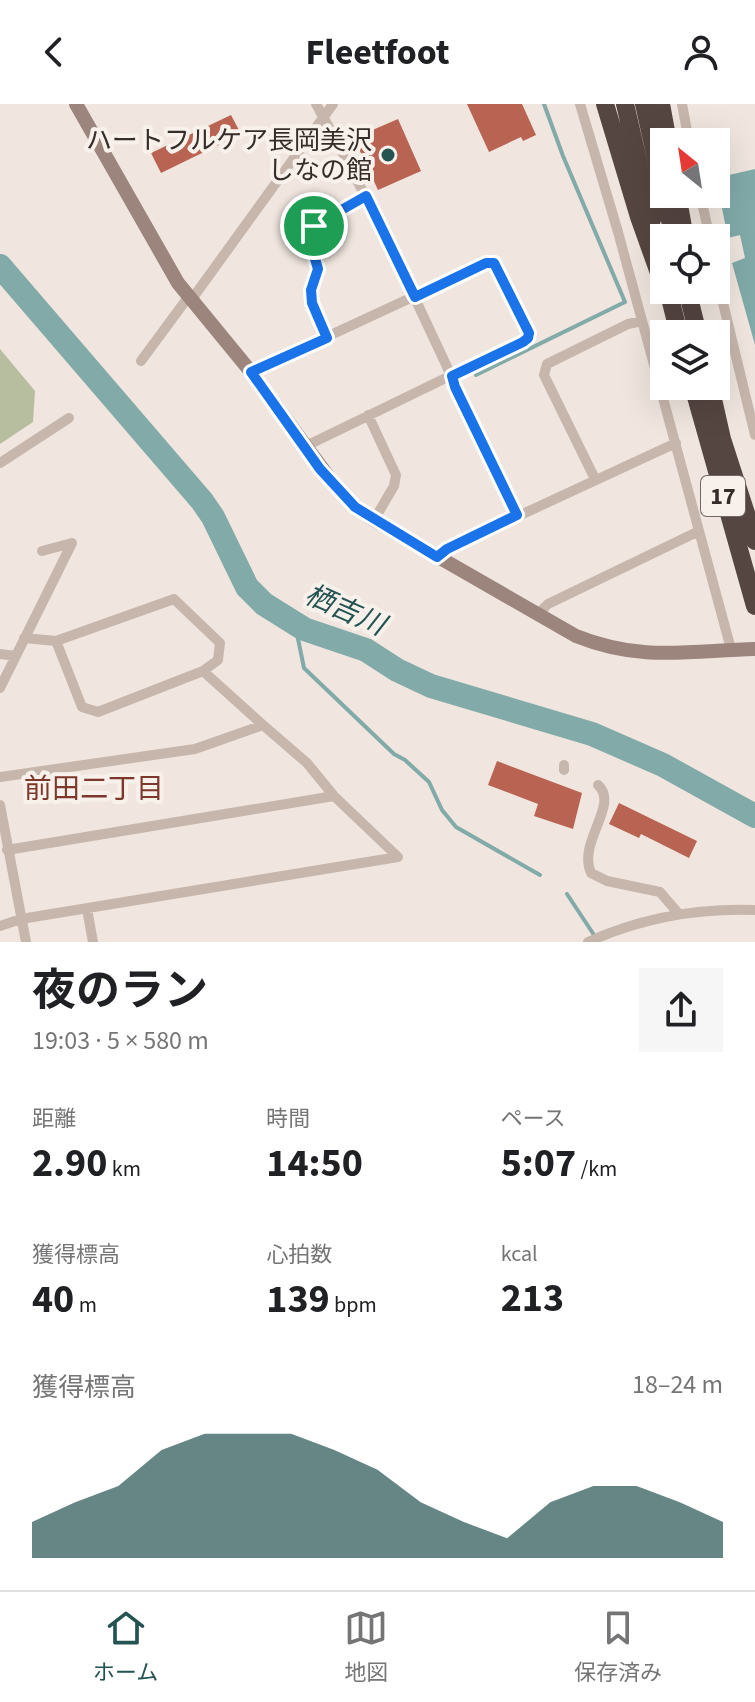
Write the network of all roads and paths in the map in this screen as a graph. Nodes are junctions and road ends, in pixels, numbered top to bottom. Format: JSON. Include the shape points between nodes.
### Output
{"nodes":[{"id":1,"x":76,"y":104,"type":"edge"},
{"id":2,"x":316,"y":104,"type":"edge"},
{"id":3,"x":333,"y":104,"type":"edge"},
{"id":4,"x":580,"y":104,"type":"edge"},
{"id":5,"x":605,"y":104,"type":"edge"},
{"id":6,"x":625,"y":104,"type":"edge"},
{"id":7,"x":644,"y":104,"type":"edge"},
{"id":8,"x":661,"y":104,"type":"edge"},
{"id":9,"x":682,"y":104,"type":"edge"},
{"id":10,"x":324,"y":118,"type":"junction"},
{"id":11,"x":665,"y":128,"type":"edge"},
{"id":12,"x":686,"y":128,"type":"edge"},
{"id":13,"x":366,"y":196,"type":"junction"},
{"id":14,"x":653,"y":224,"type":"edge"},
{"id":15,"x":671,"y":224,"type":"edge"},
{"id":16,"x":650,"y":246,"type":"edge"},
{"id":17,"x":415,"y":297,"type":"junction"},
{"id":18,"x":191,"y":298,"type":"junction"},
{"id":19,"x":723,"y":304,"type":"edge"},
{"id":20,"x":642,"y":321,"type":"junction"},
{"id":21,"x":327,"y":338,"type":"junction"},
{"id":22,"x":141,"y":361,"type":"dead end"},
{"id":23,"x":251,"y":372,"type":"junction"},
{"id":24,"x":452,"y":376,"type":"junction"},
{"id":25,"x":697,"y":400,"type":"edge"},
{"id":26,"x":713,"y":400,"type":"edge"},
{"id":27,"x":722,"y":400,"type":"edge"},
{"id":28,"x":368,"y":415,"type":"junction"},
{"id":29,"x":69,"y":418,"type":"dead end"},
{"id":30,"x":755,"y":434,"type":"edge"},
{"id":31,"x":676,"y":443,"type":"junction"},
{"id":32,"x":306,"y":446,"type":"junction"},
{"id":33,"x":0,"y":463,"type":"edge"},
{"id":34,"x":595,"y":479,"type":"junction"},
{"id":35,"x":517,"y":515,"type":"junction"},
{"id":36,"x":374,"y":520,"type":"junction"},
{"id":37,"x":697,"y":532,"type":"junction"},
{"id":38,"x":752,"y":532,"type":"edge"},
{"id":39,"x":42,"y":551,"type":"dead end"},
{"id":40,"x":437,"y":557,"type":"junction"},
{"id":41,"x":755,"y":606,"type":"edge"},
{"id":42,"x":539,"y":613,"type":"junction"},
{"id":43,"x":24,"y":638,"type":"junction"},
{"id":44,"x":56,"y":641,"type":"junction"},
{"id":45,"x":731,"y":649,"type":"junction"},
{"id":46,"x":755,"y":649,"type":"edge"},
{"id":47,"x":0,"y":654,"type":"edge"},
{"id":48,"x":16,"y":656,"type":"junction"},
{"id":49,"x":203,"y":671,"type":"junction"},
{"id":50,"x":0,"y":688,"type":"edge"},
{"id":51,"x":263,"y":725,"type":"junction"},
{"id":52,"x":0,"y":777,"type":"edge"},
{"id":53,"x":598,"y":785,"type":"dead end"},
{"id":54,"x":334,"y":796,"type":"junction"},
{"id":55,"x":0,"y":805,"type":"edge"},
{"id":56,"x":7,"y":850,"type":"junction"},
{"id":57,"x":87,"y":909,"type":"junction"},
{"id":58,"x":755,"y":910,"type":"edge"},
{"id":59,"x":678,"y":913,"type":"junction"},
{"id":60,"x":21,"y":919,"type":"junction"},
{"id":61,"x":0,"y":926,"type":"edge"},
{"id":62,"x":593,"y":939,"type":"edge"},
{"id":63,"x":26,"y":942,"type":"edge"},
{"id":64,"x":93,"y":942,"type":"edge"}],
"edges":[{"from":1,"to":18,"type":"street"},
{"from":2,"to":10,"type":"street"},
{"from":3,"to":10,"type":"street"},
{"from":4,"to":20,"type":"street"},
{"from":5,"to":16,"type":"highway"},
{"from":6,"to":14,"type":"highway"},
{"from":7,"to":15,"type":"highway"},
{"from":8,"to":11,"type":"highway"},
{"from":9,"to":12,"type":"street"},
{"from":10,"to":13,"type":"street"},
{"from":10,"to":18,"type":"street"},
{"from":13,"to":17,"type":"street"},
{"from":13,"to":21,"type":"street","via":[[311,230],[318,269],[312,303]]},
{"from":17,"to":21,"type":"street"},
{"from":17,"to":24,"type":"street"},
{"from":17,"to":24,"type":"street","via":[[494,263],[529,333],[523,342]]},
{"from":18,"to":22,"type":"street"},
{"from":18,"to":23,"type":"street"},
{"from":19,"to":30,"type":"street"},
{"from":20,"to":31,"type":"street"},
{"from":20,"to":34,"type":"street","via":[[547,364],[544,375]]},
{"from":21,"to":23,"type":"street"},
{"from":23,"to":32,"type":"street"},
{"from":24,"to":28,"type":"street"},
{"from":24,"to":35,"type":"street"},
{"from":25,"to":41,"type":"highway","number":"17"},
{"from":26,"to":38,"type":"highway","number":"17"},
{"from":27,"to":38,"type":"highway","number":"17"},
{"from":28,"to":32,"type":"street"},
{"from":28,"to":36,"type":"street","via":[[396,475]]},
{"from":29,"to":33,"type":"street"},
{"from":31,"to":34,"type":"street"},
{"from":31,"to":37,"type":"street"},
{"from":32,"to":36,"type":"street","via":[[336,487]]},
{"from":34,"to":35,"type":"street"},
{"from":35,"to":40,"type":"street"},
{"from":36,"to":40,"type":"street"},
{"from":37,"to":42,"type":"street"},
{"from":37,"to":45,"type":"street"},
{"from":39,"to":43,"type":"street","via":[[72,543]]},
{"from":40,"to":42,"type":"street"},
{"from":42,"to":45,"type":"street","via":[[602,647],[673,655]]},
{"from":43,"to":44,"type":"street"},
{"from":43,"to":48,"type":"street"},
{"from":44,"to":49,"type":"street","via":[[82,707],[98,712]]},
{"from":44,"to":49,"type":"street","via":[[174,599],[220,643],[218,660]]},
{"from":45,"to":46,"type":"street"},
{"from":47,"to":48,"type":"street"},
{"from":48,"to":50,"type":"street"},
{"from":49,"to":51,"type":"street"},
{"from":51,"to":52,"type":"street","via":[[195,749]]},
{"from":51,"to":54,"type":"street","via":[[307,763]]},
{"from":53,"to":59,"type":"street","via":[[605,806],[587,850],[591,873],[660,892]]},
{"from":54,"to":56,"type":"street"},
{"from":54,"to":57,"type":"street","via":[[398,857]]},
{"from":55,"to":56,"type":"street"},
{"from":56,"to":60,"type":"street"},
{"from":57,"to":60,"type":"street"},
{"from":57,"to":64,"type":"street"},
{"from":58,"to":59,"type":"street"},
{"from":59,"to":62,"type":"street"},
{"from":60,"to":61,"type":"street"},
{"from":60,"to":63,"type":"street"}]}
